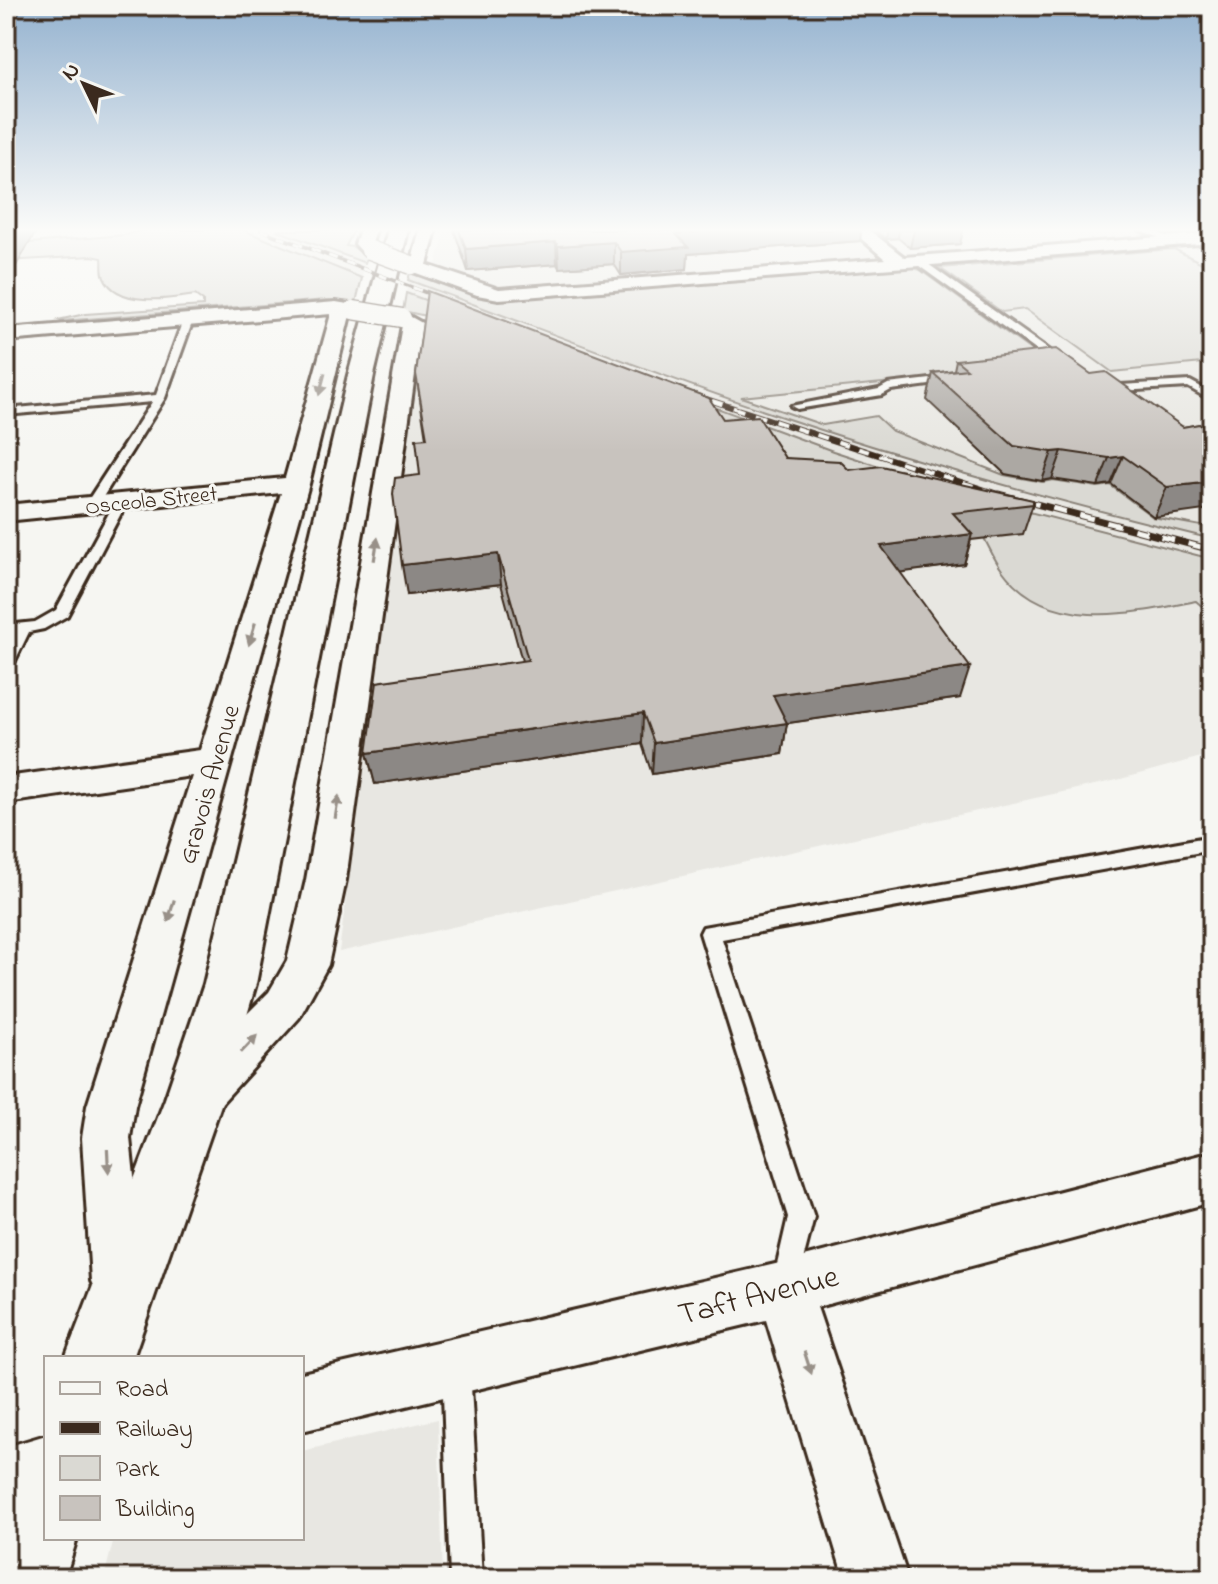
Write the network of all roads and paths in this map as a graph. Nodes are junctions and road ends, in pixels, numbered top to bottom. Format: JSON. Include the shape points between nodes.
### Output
{"nodes":[{"id":1,"x":373,"y":304,"type":"edge"},
{"id":2,"x":971,"y":304,"type":"edge"},
{"id":3,"x":347,"y":309,"type":"junction"},
{"id":4,"x":188,"y":320,"type":"junction"},
{"id":5,"x":6,"y":335,"type":"edge"},
{"id":6,"x":1051,"y":369,"type":"edge"},
{"id":7,"x":962,"y":378,"type":"edge"},
{"id":8,"x":160,"y":398,"type":"junction"},
{"id":9,"x":1212,"y":398,"type":"edge"},
{"id":10,"x":1119,"y":402,"type":"edge"},
{"id":11,"x":797,"y":406,"type":"dead end"},
{"id":12,"x":6,"y":412,"type":"edge"},
{"id":13,"x":296,"y":484,"type":"junction"},
{"id":14,"x":121,"y":502,"type":"junction"},
{"id":15,"x":91,"y":505,"type":"junction"},
{"id":16,"x":6,"y":513,"type":"edge"},
{"id":17,"x":14,"y":629,"type":"edge"},
{"id":18,"x":6,"y":663,"type":"edge"},
{"id":19,"x":215,"y":760,"type":"junction"},
{"id":20,"x":6,"y":790,"type":"edge"},
{"id":21,"x":1212,"y":843,"type":"edge"},
{"id":22,"x":194,"y":1099,"type":"junction"},
{"id":23,"x":1212,"y":1177,"type":"edge"},
{"id":24,"x":784,"y":1289,"type":"junction"},
{"id":25,"x":110,"y":1329,"type":"edge"},
{"id":26,"x":456,"y":1364,"type":"junction"},
{"id":27,"x":304,"y":1402,"type":"edge"},
{"id":28,"x":44,"y":1466,"type":"edge"},
{"id":29,"x":6,"y":1477,"type":"edge"},
{"id":30,"x":44,"y":1522,"type":"edge"},
{"id":31,"x":26,"y":1578,"type":"edge"},
{"id":32,"x":466,"y":1578,"type":"edge"},
{"id":33,"x":876,"y":1578,"type":"edge"}],
"edges":[{"from":1,"to":22,"type":"main road","name":"Gravois Avenue","via":[[230,984]]},
{"from":2,"to":6,"type":"lane","via":[[1071,371]]},
{"from":3,"to":4,"type":"street"},
{"from":3,"to":13,"type":"street","name":"Gravois Avenue","one_way":true},
{"from":22,"to":3,"type":"street","name":"Gravois Avenue","one_way":true,"bridge":true,"via":[[284,1005],[307,965],[326,880],[412,323]]},
{"from":4,"to":5,"type":"street"},
{"from":4,"to":8,"type":"lane"},
{"from":7,"to":11,"type":"lane"},
{"from":8,"to":12,"type":"lane"},
{"from":8,"to":15,"type":"lane"},
{"from":9,"to":10,"type":"lane","via":[[1190,384],[1092,386]]},
{"from":13,"to":14,"type":"street","name":"Osceola Street"},
{"from":13,"to":19,"type":"street","name":"Gravois Avenue","one_way":true},
{"from":14,"to":15,"type":"street","name":"Osceola Street"},
{"from":14,"to":17,"type":"lane","via":[[62,613],[39,626]]},
{"from":15,"to":16,"type":"street","name":"Osceola Street"},
{"from":17,"to":18,"type":"lane"},
{"from":19,"to":20,"type":"street"},
{"from":19,"to":25,"type":"street","name":"Gravois Avenue","one_way":true,"via":[[111,1106],[106,1138]]},
{"from":21,"to":24,"type":"lane","via":[[710,933],[801,1217]]},
{"from":22,"to":25,"type":"main road","name":"Gravois Avenue"},
{"from":23,"to":24,"type":"street","name":"Taft Avenue"},
{"from":24,"to":26,"type":"street","name":"Taft Avenue"},
{"from":24,"to":33,"type":"street","one_way":true},
{"from":26,"to":27,"type":"street","name":"Taft Avenue"},
{"from":26,"to":32,"type":"lane"},
{"from":28,"to":29,"type":"street"},
{"from":30,"to":31,"type":"main road"}]}
